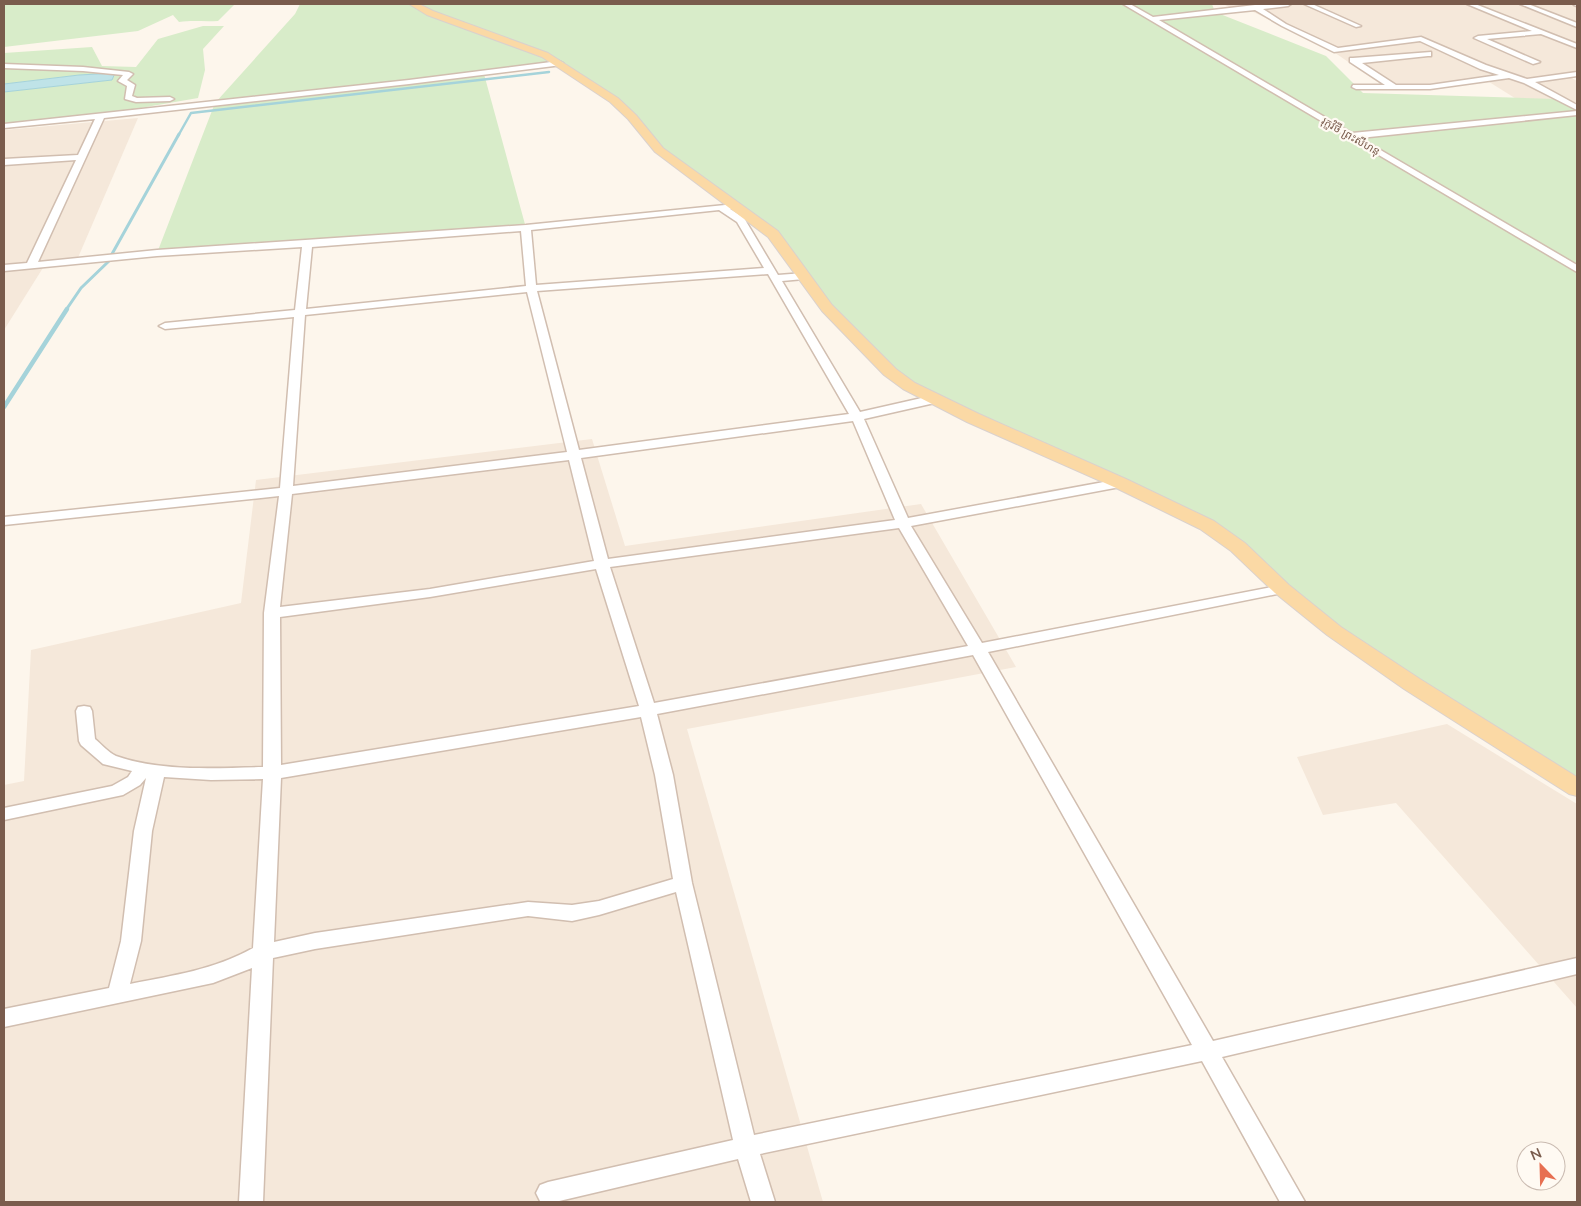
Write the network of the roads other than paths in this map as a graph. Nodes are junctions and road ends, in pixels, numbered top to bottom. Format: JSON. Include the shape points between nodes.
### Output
{"nodes":[{"id":1,"x":413,"y":4,"type":"edge"},
{"id":2,"x":1126,"y":4,"type":"edge"},
{"id":3,"x":1234,"y":4,"type":"edge"},
{"id":4,"x":1288,"y":4,"type":"edge"},
{"id":5,"x":1307,"y":4,"type":"edge"},
{"id":6,"x":1470,"y":4,"type":"edge"},
{"id":7,"x":1523,"y":4,"type":"edge"},
{"id":8,"x":1268,"y":5,"type":"edge"},
{"id":9,"x":1255,"y":7,"type":"junction"},
{"id":10,"x":1242,"y":8,"type":"junction"},
{"id":11,"x":1152,"y":19,"type":"junction"},
{"id":12,"x":1577,"y":25,"type":"edge"},
{"id":13,"x":1358,"y":26,"type":"dead end"},
{"id":14,"x":1543,"y":32,"type":"junction"},
{"id":15,"x":1408,"y":33,"type":"dead end"},
{"id":16,"x":1421,"y":39,"type":"junction"},
{"id":17,"x":1577,"y":46,"type":"edge"},
{"id":18,"x":1337,"y":50,"type":"junction"},
{"id":19,"x":1428,"y":54,"type":"dead end"},
{"id":20,"x":1355,"y":61,"type":"junction"},
{"id":21,"x":1536,"y":62,"type":"dead end"},
{"id":22,"x":559,"y":64,"type":"junction"},
{"id":23,"x":4,"y":66,"type":"edge"},
{"id":24,"x":1577,"y":74,"type":"edge"},
{"id":25,"x":1509,"y":76,"type":"junction"},
{"id":26,"x":1527,"y":81,"type":"junction"},
{"id":27,"x":1356,"y":87,"type":"dead end"},
{"id":28,"x":1394,"y":87,"type":"junction"},
{"id":29,"x":188,"y":106,"type":"junction"},
{"id":30,"x":1577,"y":108,"type":"edge"},
{"id":31,"x":1577,"y":113,"type":"edge"},
{"id":32,"x":101,"y":115,"type":"junction"},
{"id":33,"x":4,"y":126,"type":"edge"},
{"id":34,"x":1351,"y":136,"type":"junction"},
{"id":35,"x":82,"y":157,"type":"junction"},
{"id":36,"x":4,"y":162,"type":"edge"},
{"id":37,"x":729,"y":207,"type":"junction"},
{"id":38,"x":526,"y":228,"type":"junction"},
{"id":39,"x":308,"y":244,"type":"junction"},
{"id":40,"x":31,"y":265,"type":"junction"},
{"id":41,"x":4,"y":268,"type":"edge"},
{"id":42,"x":1577,"y":269,"type":"edge"},
{"id":43,"x":772,"y":274,"type":"junction"},
{"id":44,"x":804,"y":276,"type":"junction"},
{"id":45,"x":531,"y":288,"type":"junction"},
{"id":46,"x":300,"y":312,"type":"junction"},
{"id":47,"x":165,"y":326,"type":"dead end"},
{"id":48,"x":935,"y":399,"type":"junction"},
{"id":49,"x":857,"y":417,"type":"junction"},
{"id":50,"x":572,"y":454,"type":"junction"},
{"id":51,"x":1120,"y":483,"type":"junction"},
{"id":52,"x":286,"y":491,"type":"junction"},
{"id":53,"x":4,"y":521,"type":"edge"},
{"id":54,"x":903,"y":523,"type":"junction"},
{"id":55,"x":602,"y":564,"type":"junction"},
{"id":56,"x":1282,"y":589,"type":"junction"},
{"id":57,"x":272,"y":613,"type":"junction"},
{"id":58,"x":978,"y":648,"type":"junction"},
{"id":59,"x":648,"y":710,"type":"junction"},
{"id":60,"x":84,"y":711,"type":"dead end"},
{"id":61,"x":151,"y":770,"type":"junction"},
{"id":62,"x":272,"y":773,"type":"junction"},
{"id":63,"x":1577,"y":788,"type":"edge"},
{"id":64,"x":4,"y":814,"type":"edge"},
{"id":65,"x":683,"y":883,"type":"junction"},
{"id":66,"x":262,"y":953,"type":"junction"},
{"id":67,"x":1577,"y":966,"type":"edge"},
{"id":68,"x":117,"y":996,"type":"junction"},
{"id":69,"x":4,"y":1018,"type":"edge"},
{"id":70,"x":1208,"y":1051,"type":"junction"},
{"id":71,"x":746,"y":1148,"type":"junction"},
{"id":72,"x":548,"y":1192,"type":"dead end"},
{"id":73,"x":251,"y":1202,"type":"edge"},
{"id":74,"x":763,"y":1202,"type":"edge"},
{"id":75,"x":1292,"y":1202,"type":"edge"}],
"edges":[{"from":1,"to":22,"type":"main road","via":[[524,46]]},
{"from":2,"to":11,"type":"street","name":"រុក្ខវិថី ព្រះសីហនុ"},
{"from":3,"to":10,"type":"street"},
{"from":4,"to":8,"type":"street"},
{"from":5,"to":13,"type":"street"},
{"from":6,"to":14,"type":"street"},
{"from":7,"to":12,"type":"street"},
{"from":8,"to":9,"type":"street"},
{"from":9,"to":10,"type":"street"},
{"from":9,"to":18,"type":"street"},
{"from":10,"to":11,"type":"street"},
{"from":11,"to":34,"type":"street","name":"រុក្ខវិថី ព្រះសីហនុ"},
{"from":14,"to":17,"type":"street"},
{"from":14,"to":21,"type":"street","via":[[1478,38]]},
{"from":15,"to":16,"type":"street"},
{"from":16,"to":18,"type":"street"},
{"from":16,"to":25,"type":"street"},
{"from":18,"to":20,"type":"street"},
{"from":19,"to":20,"type":"street"},
{"from":20,"to":28,"type":"street"},
{"from":22,"to":29,"type":"street"},
{"from":22,"to":37,"type":"main road","via":[[614,100],[659,150]]},
{"from":23,"to":29,"type":"street","via":[[86,67],[129,74],[122,81],[131,85],[128,97],[136,100],[179,99]]},
{"from":24,"to":26,"type":"street"},
{"from":25,"to":26,"type":"street"},
{"from":25,"to":28,"type":"street","via":[[1440,86]]},
{"from":26,"to":30,"type":"street"},
{"from":27,"to":28,"type":"street"},
{"from":29,"to":32,"type":"street"},
{"from":31,"to":34,"type":"street"},
{"from":32,"to":33,"type":"street"},
{"from":32,"to":35,"type":"street"},
{"from":34,"to":42,"type":"street","name":"រុក្ខវិថី ព្រះសីហនុ"},
{"from":35,"to":36,"type":"street"},
{"from":35,"to":40,"type":"street"},
{"from":37,"to":38,"type":"street"},
{"from":37,"to":43,"type":"street","via":[[741,220]]},
{"from":37,"to":44,"type":"main road","via":[[772,234]]},
{"from":38,"to":39,"type":"street"},
{"from":38,"to":45,"type":"street"},
{"from":39,"to":40,"type":"street"},
{"from":39,"to":46,"type":"street","via":[[302,265]]},
{"from":40,"to":41,"type":"street"},
{"from":43,"to":44,"type":"street"},
{"from":43,"to":45,"type":"street"},
{"from":43,"to":49,"type":"street"},
{"from":44,"to":48,"type":"main road","via":[[827,308],[890,372]]},
{"from":45,"to":46,"type":"street"},
{"from":45,"to":50,"type":"street"},
{"from":46,"to":47,"type":"street"},
{"from":46,"to":52,"type":"street"},
{"from":48,"to":49,"type":"street"},
{"from":48,"to":51,"type":"main road"},
{"from":49,"to":50,"type":"street"},
{"from":49,"to":54,"type":"street"},
{"from":50,"to":52,"type":"street"},
{"from":50,"to":55,"type":"street"},
{"from":51,"to":54,"type":"street"},
{"from":51,"to":56,"type":"main road","via":[[1207,526],[1238,547]]},
{"from":52,"to":53,"type":"street"},
{"from":52,"to":57,"type":"street"},
{"from":54,"to":55,"type":"street"},
{"from":54,"to":58,"type":"street"},
{"from":55,"to":57,"type":"street","via":[[440,591]]},
{"from":55,"to":59,"type":"street"},
{"from":56,"to":58,"type":"street"},
{"from":56,"to":63,"type":"main road","via":[[1334,631],[1412,684]]},
{"from":57,"to":62,"type":"street"},
{"from":58,"to":59,"type":"street"},
{"from":58,"to":70,"type":"street"},
{"from":59,"to":62,"type":"street"},
{"from":59,"to":65,"type":"street","via":[[664,775]]},
{"from":60,"to":61,"type":"street","via":[[87,741],[109,760]]},
{"from":61,"to":62,"type":"street","via":[[211,774]]},
{"from":61,"to":64,"type":"street","via":[[116,791]]},
{"from":61,"to":68,"type":"street","via":[[132,932]]},
{"from":62,"to":66,"type":"street"},
{"from":65,"to":66,"type":"street","via":[[572,913],[528,908],[315,941]]},
{"from":65,"to":71,"type":"street"},
{"from":66,"to":68,"type":"street","via":[[213,974]]},
{"from":66,"to":73,"type":"street"},
{"from":67,"to":70,"type":"street"},
{"from":68,"to":69,"type":"street"},
{"from":70,"to":71,"type":"street"},
{"from":70,"to":75,"type":"street"},
{"from":71,"to":72,"type":"street"},
{"from":71,"to":74,"type":"street"}]}
